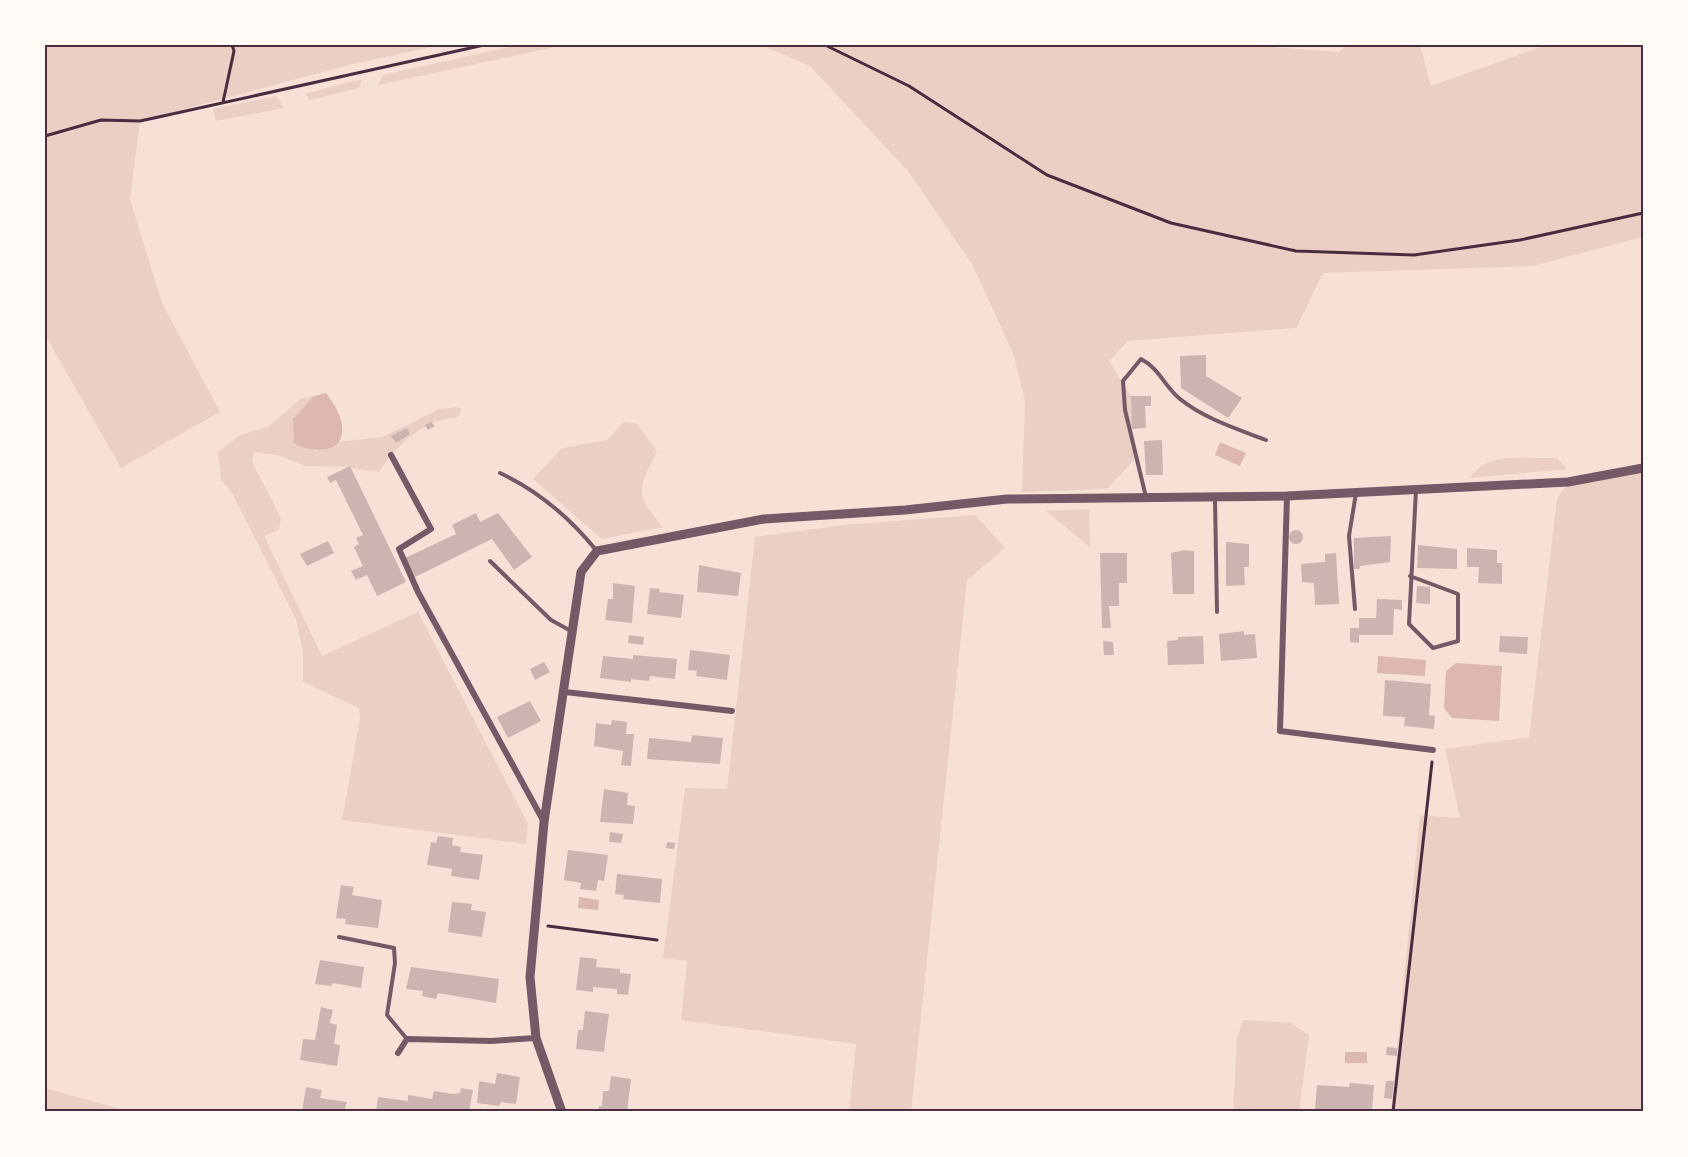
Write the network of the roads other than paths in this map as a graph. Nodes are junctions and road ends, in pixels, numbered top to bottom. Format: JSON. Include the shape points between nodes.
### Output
{"nodes":[{"id":1,"x":1266,"y":440,"type":"dead end"},
{"id":2,"x":392,"y":455,"type":"dead end"},
{"id":3,"x":1643,"y":468,"type":"edge"},
{"id":4,"x":500,"y":473,"type":"dead end"},
{"id":5,"x":1416,"y":490,"type":"junction"},
{"id":6,"x":1356,"y":492,"type":"junction"},
{"id":7,"x":1287,"y":496,"type":"junction"},
{"id":8,"x":1215,"y":497,"type":"junction"},
{"id":9,"x":1146,"y":498,"type":"junction"},
{"id":10,"x":597,"y":551,"type":"junction"},
{"id":11,"x":490,"y":561,"type":"dead end"},
{"id":12,"x":1410,"y":576,"type":"junction"},
{"id":13,"x":1355,"y":609,"type":"dead end"},
{"id":14,"x":1217,"y":612,"type":"dead end"},
{"id":15,"x":573,"y":632,"type":"junction"},
{"id":16,"x":565,"y":692,"type":"junction"},
{"id":17,"x":732,"y":711,"type":"dead end"},
{"id":18,"x":1433,"y":750,"type":"road end"},
{"id":19,"x":544,"y":822,"type":"junction"},
{"id":20,"x":339,"y":937,"type":"dead end"},
{"id":21,"x":536,"y":1038,"type":"junction"},
{"id":22,"x":407,"y":1039,"type":"junction"},
{"id":23,"x":398,"y":1053,"type":"dead end"},
{"id":24,"x":562,"y":1112,"type":"edge"}],
"edges":[{"from":1,"to":9,"type":"lane","via":[[1225,425],[1180,399],[1151,364],[1141,359],[1123,381],[1125,410]]},
{"from":2,"to":19,"type":"street","via":[[431,529],[399,549],[418,592]]},
{"from":3,"to":5,"type":"street","via":[[1568,482]]},
{"from":4,"to":10,"type":"lane","via":[[523,484],[571,519]]},
{"from":5,"to":6,"type":"street"},
{"from":5,"to":12,"type":"lane"},
{"from":6,"to":7,"type":"street"},
{"from":6,"to":13,"type":"lane","via":[[1349,536]]},
{"from":7,"to":8,"type":"street"},
{"from":7,"to":18,"type":"street","via":[[1280,731]]},
{"from":8,"to":9,"type":"street"},
{"from":8,"to":14,"type":"lane"},
{"from":9,"to":10,"type":"street","via":[[1007,499],[764,519]]},
{"from":10,"to":15,"type":"street","via":[[581,573]]},
{"from":11,"to":15,"type":"lane","via":[[551,620]]},
{"from":12,"to":12,"type":"lane","via":[[1409,624],[1433,648],[1458,642],[1458,594]]},
{"from":15,"to":16,"type":"street"},
{"from":16,"to":17,"type":"street"},
{"from":16,"to":19,"type":"street"},
{"from":19,"to":21,"type":"street","via":[[530,977]]},
{"from":20,"to":22,"type":"lane","via":[[394,948],[387,1015]]},
{"from":21,"to":22,"type":"street"},
{"from":21,"to":24,"type":"street"},
{"from":22,"to":23,"type":"street"}]}
